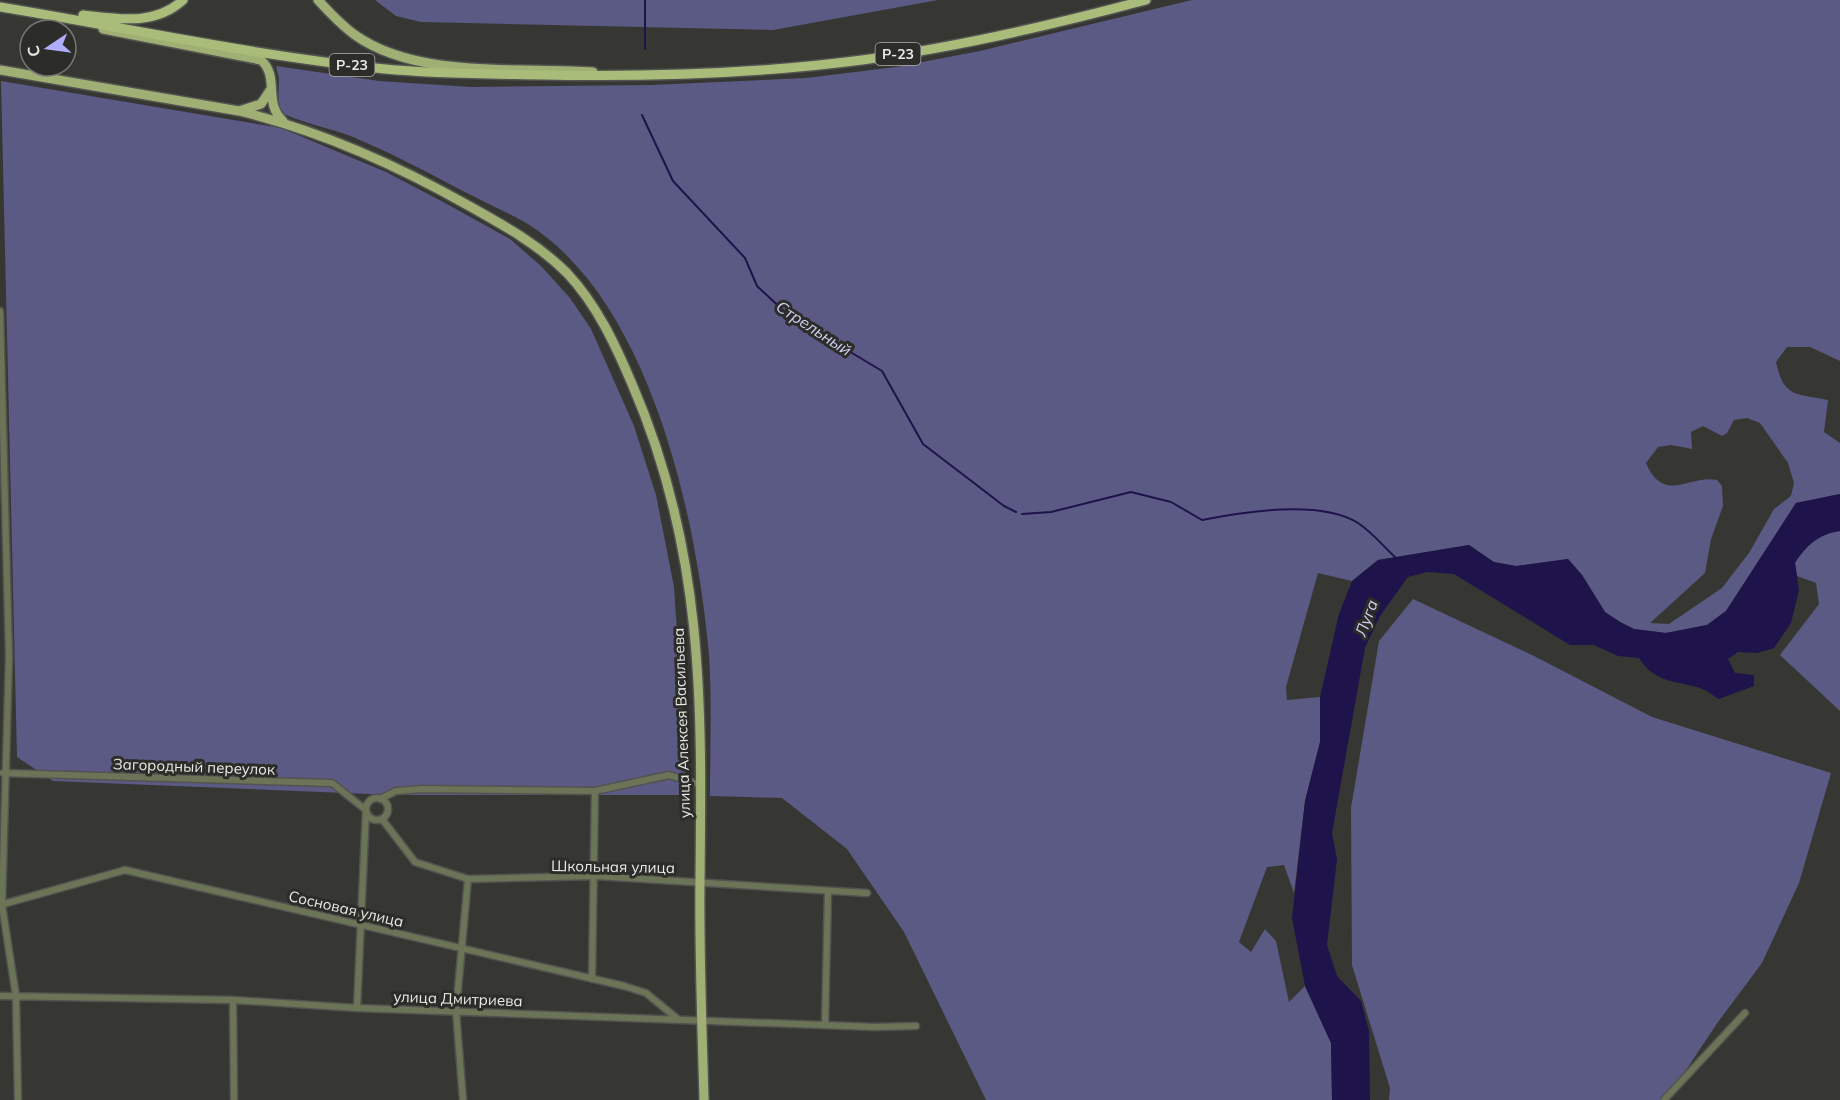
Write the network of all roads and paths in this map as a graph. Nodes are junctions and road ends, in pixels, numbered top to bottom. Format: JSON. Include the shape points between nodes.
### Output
{"nodes":[{"id":1,"x":183,"y":0,"type":"edge"},
{"id":2,"x":318,"y":0,"type":"edge"},
{"id":3,"x":1146,"y":0,"type":"edge"},
{"id":4,"x":0,"y":6,"type":"edge"},
{"id":5,"x":61,"y":17,"type":"junction"},
{"id":6,"x":0,"y":70,"type":"edge"},
{"id":7,"x":646,"y":75,"type":"junction"},
{"id":8,"x":271,"y":89,"type":"junction"},
{"id":9,"x":239,"y":111,"type":"junction"},
{"id":10,"x":288,"y":124,"type":"junction"},
{"id":11,"x":0,"y":310,"type":"edge"},
{"id":12,"x":3,"y":773,"type":"junction"},
{"id":13,"x":702,"y":785,"type":"junction"},
{"id":14,"x":595,"y":791,"type":"junction"},
{"id":15,"x":380,"y":799,"type":"junction"},
{"id":16,"x":366,"y":810,"type":"junction"},
{"id":17,"x":382,"y":819,"type":"junction"},
{"id":18,"x":2,"y":872,"type":"edge"},
{"id":19,"x":596,"y":876,"type":"junction"},
{"id":20,"x":468,"y":879,"type":"junction"},
{"id":21,"x":700,"y":881,"type":"junction"},
{"id":22,"x":828,"y":891,"type":"junction"},
{"id":23,"x":867,"y":893,"type":"dead end"},
{"id":24,"x":1,"y":905,"type":"edge"},
{"id":25,"x":359,"y":924,"type":"junction"},
{"id":26,"x":463,"y":950,"type":"junction"},
{"id":27,"x":592,"y":979,"type":"junction"},
{"id":28,"x":0,"y":996,"type":"edge"},
{"id":29,"x":16,"y":996,"type":"junction"},
{"id":30,"x":233,"y":1000,"type":"junction"},
{"id":31,"x":357,"y":1008,"type":"junction"},
{"id":32,"x":456,"y":1011,"type":"junction"},
{"id":33,"x":1745,"y":1013,"type":"dead end"},
{"id":34,"x":680,"y":1020,"type":"junction"},
{"id":35,"x":702,"y":1020,"type":"junction"},
{"id":36,"x":825,"y":1025,"type":"junction"},
{"id":37,"x":916,"y":1026,"type":"dead end"},
{"id":38,"x":18,"y":1100,"type":"edge"},
{"id":39,"x":234,"y":1100,"type":"edge"},
{"id":40,"x":463,"y":1100,"type":"edge"},
{"id":41,"x":704,"y":1100,"type":"edge"},
{"id":42,"x":1664,"y":1100,"type":"edge"}],
"edges":[{"from":1,"to":4,"type":"highway","via":[[162,13],[139,19]]},
{"from":2,"to":7,"type":"main road","via":[[341,24],[366,41],[419,62]]},
{"from":3,"to":7,"type":"highway","number":"Р-23","via":[[1008,34],[881,57],[800,67]]},
{"from":4,"to":5,"type":"highway","number":"Р-23"},
{"from":5,"to":7,"type":"highway","number":"Р-23","via":[[384,69]]},
{"from":5,"to":8,"type":"main road","via":[[126,34],[255,58],[269,69]]},
{"from":6,"to":9,"type":"main road","name":"улица Алексея Васильева"},
{"from":8,"to":9,"type":"main road","via":[[257,107]]},
{"from":8,"to":10,"type":"main road","via":[[273,108]]},
{"from":9,"to":10,"type":"main road","name":"улица Алексея Васильева"},
{"from":10,"to":13,"type":"main road","name":"улица Алексея Васильева","via":[[379,159],[510,230],[550,258],[593,306],[643,410],[660,457],[681,540],[698,658]]},
{"from":11,"to":12,"type":"street","via":[[9,656]]},
{"from":12,"to":16,"type":"street","name":"Загородный переулок","via":[[332,783]]},
{"from":12,"to":18,"type":"street"},
{"from":13,"to":14,"type":"street","via":[[669,776]]},
{"from":13,"to":21,"type":"main road","name":"улица Алексея Васильева"},
{"from":14,"to":15,"type":"street","via":[[423,789],[396,791]]},
{"from":14,"to":19,"type":"street"},
{"from":15,"to":16,"type":"street","via":[[370,801]]},
{"from":15,"to":17,"type":"street","via":[[387,810]]},
{"from":16,"to":17,"type":"street","via":[[372,819]]},
{"from":16,"to":25,"type":"street"},
{"from":17,"to":20,"type":"street","name":"Школьная улица","via":[[415,862]]},
{"from":18,"to":24,"type":"street"},
{"from":19,"to":20,"type":"street","name":"Школьная улица"},
{"from":19,"to":21,"type":"street","name":"Школьная улица"},
{"from":19,"to":27,"type":"street"},
{"from":20,"to":26,"type":"street"},
{"from":21,"to":22,"type":"street","name":"Школьная улица"},
{"from":21,"to":35,"type":"main road","name":"улица Алексея Васильева"},
{"from":22,"to":23,"type":"street","name":"Школьная улица"},
{"from":22,"to":36,"type":"street"},
{"from":24,"to":25,"type":"street","name":"Сосновая улица","via":[[125,870]]},
{"from":24,"to":29,"type":"street"},
{"from":25,"to":26,"type":"street","name":"Сосновая улица"},
{"from":25,"to":31,"type":"street"},
{"from":26,"to":27,"type":"street","name":"Сосновая улица"},
{"from":26,"to":32,"type":"street"},
{"from":27,"to":34,"type":"street","name":"Сосновая улица","via":[[646,993]]},
{"from":28,"to":29,"type":"street","name":"улица Дмитриева"},
{"from":29,"to":30,"type":"street","name":"улица Дмитриева"},
{"from":29,"to":38,"type":"street"},
{"from":30,"to":31,"type":"street","name":"улица Дмитриева"},
{"from":30,"to":39,"type":"street"},
{"from":31,"to":32,"type":"street","name":"улица Дмитриева"},
{"from":32,"to":34,"type":"street","name":"улица Дмитриева"},
{"from":32,"to":40,"type":"street"},
{"from":33,"to":42,"type":"street"},
{"from":34,"to":35,"type":"street","name":"улица Дмитриева"},
{"from":35,"to":36,"type":"street","name":"улица Дмитриева"},
{"from":35,"to":41,"type":"main road","name":"улица Алексея Васильева"},
{"from":36,"to":37,"type":"street","name":"улица Дмитриева"}]}
